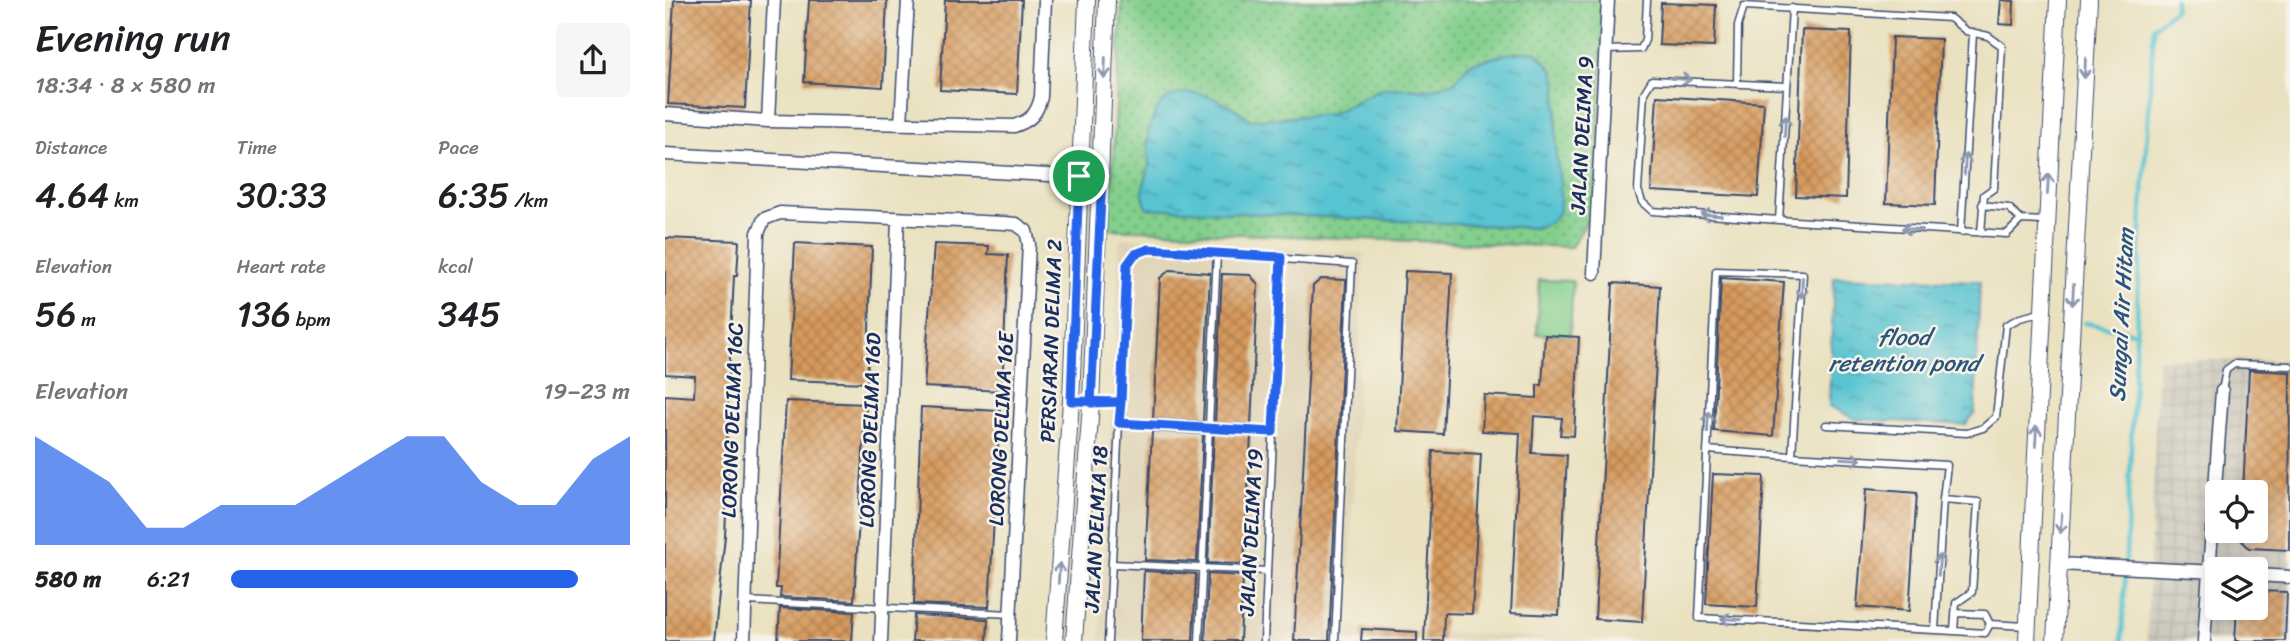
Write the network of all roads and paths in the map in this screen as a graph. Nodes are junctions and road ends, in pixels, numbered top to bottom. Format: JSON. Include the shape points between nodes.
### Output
{"nodes":[{"id":1,"x":774,"y":0,"type":"edge"},
{"id":2,"x":908,"y":0,"type":"edge"},
{"id":3,"x":1045,"y":0,"type":"edge"},
{"id":4,"x":1087,"y":0,"type":"edge"},
{"id":5,"x":1107,"y":0,"type":"edge"},
{"id":6,"x":1608,"y":0,"type":"edge"},
{"id":7,"x":1647,"y":0,"type":"edge"},
{"id":8,"x":2057,"y":0,"type":"edge"},
{"id":9,"x":2089,"y":0,"type":"edge"},
{"id":10,"x":1791,"y":8,"type":"junction"},
{"id":11,"x":1973,"y":34,"type":"junction"},
{"id":12,"x":1605,"y":50,"type":"junction"},
{"id":13,"x":1737,"y":83,"type":"junction"},
{"id":14,"x":1787,"y":86,"type":"junction"},
{"id":15,"x":665,"y":114,"type":"edge"},
{"id":16,"x":768,"y":121,"type":"junction"},
{"id":17,"x":901,"y":124,"type":"junction"},
{"id":18,"x":665,"y":154,"type":"edge"},
{"id":19,"x":1079,"y":176,"type":"junction"},
{"id":20,"x":1102,"y":178,"type":"junction"},
{"id":21,"x":1982,"y":205,"type":"junction"},
{"id":22,"x":898,"y":220,"type":"junction"},
{"id":23,"x":1779,"y":220,"type":"junction"},
{"id":24,"x":2021,"y":220,"type":"junction"},
{"id":25,"x":2046,"y":222,"type":"junction"},
{"id":26,"x":1961,"y":232,"type":"junction"},
{"id":27,"x":1980,"y":233,"type":"junction"},
{"id":28,"x":1217,"y":253,"type":"junction"},
{"id":29,"x":1281,"y":257,"type":"junction"},
{"id":30,"x":1594,"y":273,"type":"dead end"},
{"id":31,"x":2042,"y":313,"type":"junction"},
{"id":32,"x":2290,"y":366,"type":"edge"},
{"id":33,"x":2222,"y":391,"type":"joint"},
{"id":34,"x":1071,"y":401,"type":"junction"},
{"id":35,"x":1121,"y":402,"type":"junction"},
{"id":36,"x":1091,"y":403,"type":"junction"},
{"id":37,"x":1119,"y":423,"type":"junction"},
{"id":38,"x":1826,"y":425,"type":"dead end"},
{"id":39,"x":1209,"y":428,"type":"junction"},
{"id":40,"x":1273,"y":432,"type":"junction"},
{"id":41,"x":1707,"y":450,"type":"junction"},
{"id":42,"x":1792,"y":456,"type":"junction"},
{"id":43,"x":1943,"y":499,"type":"junction"},
{"id":44,"x":2214,"y":557,"type":"edge"},
{"id":45,"x":1112,"y":564,"type":"junction"},
{"id":46,"x":2059,"y":564,"type":"junction"},
{"id":47,"x":1202,"y":568,"type":"junction"},
{"id":48,"x":1267,"y":571,"type":"junction"},
{"id":49,"x":2205,"y":572,"type":"edge"},
{"id":50,"x":2268,"y":575,"type":"edge"},
{"id":51,"x":2290,"y":576,"type":"edge"},
{"id":52,"x":745,"y":601,"type":"junction"},
{"id":53,"x":882,"y":608,"type":"junction"},
{"id":54,"x":1955,"y":613,"type":"junction"},
{"id":55,"x":1011,"y":614,"type":"junction"},
{"id":56,"x":2207,"y":620,"type":"edge"},
{"id":57,"x":1990,"y":624,"type":"junction"},
{"id":58,"x":1934,"y":630,"type":"junction"},
{"id":59,"x":1954,"y":631,"type":"junction"},
{"id":60,"x":2028,"y":634,"type":"edge"},
{"id":61,"x":744,"y":641,"type":"edge"},
{"id":62,"x":881,"y":641,"type":"edge"},
{"id":63,"x":1009,"y":641,"type":"edge"},
{"id":64,"x":1054,"y":641,"type":"edge"},
{"id":65,"x":1074,"y":641,"type":"edge"},
{"id":66,"x":1108,"y":641,"type":"edge"},
{"id":67,"x":1199,"y":641,"type":"edge"},
{"id":68,"x":1264,"y":641,"type":"edge"},
{"id":69,"x":1335,"y":641,"type":"edge"},
{"id":70,"x":2055,"y":641,"type":"edge"},
{"id":71,"x":2204,"y":641,"type":"edge"}],
"edges":[{"from":1,"to":16,"type":"street"},
{"from":2,"to":17,"type":"street"},
{"from":3,"to":17,"type":"street","via":[[1041,97],[1038,111],[1026,122],[1014,126]]},
{"from":4,"to":19,"type":"street","name":"PERSIARAN DELIMA 2"},
{"from":5,"to":20,"type":"street","name":"PERSIARAN DELIMA 2","one_way":true},
{"from":6,"to":12,"type":"street","name":"JALAN DELIMA 9"},
{"from":7,"to":12,"type":"lane","via":[[1641,49]]},
{"from":25,"to":8,"type":"street","one_way":true},
{"from":9,"to":46,"type":"street","one_way":true},
{"from":10,"to":11,"type":"lane","via":[[1950,18]]},
{"from":10,"to":13,"type":"lane","via":[[1744,6],[1738,25]]},
{"from":10,"to":14,"type":"lane"},
{"from":11,"to":21,"type":"lane","via":[[1988,36],[2002,46],[1994,188],[1984,195]]},
{"from":26,"to":11,"type":"lane","one_way":true},
{"from":12,"to":30,"type":"street","name":"JALAN DELIMA 9"},
{"from":13,"to":14,"type":"lane"},
{"from":23,"to":13,"type":"lane","one_way":true,"via":[[1653,211],[1642,202],[1638,190],[1647,84],[1658,78]]},
{"from":23,"to":14,"type":"lane","one_way":true},
{"from":15,"to":16,"type":"street"},
{"from":16,"to":17,"type":"street"},
{"from":18,"to":19,"type":"street"},
{"from":19,"to":20,"type":"street"},
{"from":19,"to":34,"type":"street","name":"PERSIARAN DELIMA 2"},
{"from":20,"to":36,"type":"street","name":"PERSIARAN DELIMA 2"},
{"from":21,"to":24,"type":"lane","via":[[2009,208]]},
{"from":21,"to":27,"type":"lane"},
{"from":22,"to":52,"type":"street","name":"LORONG DELIMA 16C","via":[[780,213],[764,219],[758,233]]},
{"from":22,"to":53,"type":"street","name":"LORONG DELIMA 16D"},
{"from":22,"to":55,"type":"street","name":"LORONG DELIMA 16E","via":[[1016,224],[1026,231],[1029,244]]},
{"from":26,"to":23,"type":"lane","one_way":true},
{"from":24,"to":25,"type":"lane"},
{"from":24,"to":27,"type":"lane","via":[[2007,234]]},
{"from":25,"to":31,"type":"street"},
{"from":26,"to":27,"type":"lane"},
{"from":28,"to":29,"type":"lane","name":"JALAN DELMIA 18"},
{"from":28,"to":35,"type":"lane","name":"JALAN DELMIA 18","via":[[1149,249],[1135,254],[1127,265]]},
{"from":28,"to":39,"type":"lane"},
{"from":29,"to":40,"type":"lane","name":"JALAN DELIMA 19"},
{"from":29,"to":69,"type":"lane","name":"JALAN DELMIA 18","via":[[1344,261],[1353,269]]},
{"from":31,"to":38,"type":"lane","via":[[2006,325],[1996,417],[1983,428],[1967,433]]},
{"from":60,"to":31,"type":"street","one_way":true},
{"from":32,"to":33,"type":"lane","via":[[2229,366]]},
{"from":33,"to":44,"type":"street"},
{"from":34,"to":36,"type":"lane"},
{"from":64,"to":34,"type":"street","name":"PERSIARAN DELIMA 2","one_way":true},
{"from":35,"to":36,"type":"lane"},
{"from":35,"to":37,"type":"lane","name":"JALAN DELMIA 18"},
{"from":36,"to":65,"type":"street","name":"PERSIARAN DELIMA 2"},
{"from":37,"to":39,"type":"lane"},
{"from":37,"to":45,"type":"lane","name":"JALAN DELMIA 18"},
{"from":39,"to":40,"type":"lane"},
{"from":39,"to":47,"type":"lane"},
{"from":40,"to":48,"type":"lane","name":"JALAN DELIMA 19"},
{"from":41,"to":42,"type":"lane"},
{"from":41,"to":42,"type":"lane","one_way":true,"via":[[1716,271],[1803,274]]},
{"from":58,"to":41,"type":"lane","one_way":true,"via":[[1699,618]]},
{"from":42,"to":43,"type":"lane","one_way":true,"via":[[1947,465]]},
{"from":43,"to":54,"type":"lane","via":[[1978,502],[1972,592],[1956,603]]},
{"from":58,"to":43,"type":"lane","one_way":true},
{"from":45,"to":47,"type":"lane"},
{"from":45,"to":66,"type":"lane","name":"JALAN DELMIA 18"},
{"from":46,"to":49,"type":"street"},
{"from":46,"to":70,"type":"street"},
{"from":47,"to":48,"type":"lane"},
{"from":47,"to":67,"type":"lane"},
{"from":48,"to":68,"type":"lane","name":"JALAN DELIMA 19"},
{"from":50,"to":51,"type":"street"},
{"from":52,"to":53,"type":"lane"},
{"from":52,"to":61,"type":"street","name":"LORONG DELIMA 16C"},
{"from":53,"to":55,"type":"lane"},
{"from":53,"to":62,"type":"street","name":"LORONG DELIMA 16D"},
{"from":54,"to":57,"type":"lane","via":[[1985,614]]},
{"from":54,"to":59,"type":"lane"},
{"from":55,"to":63,"type":"street","name":"LORONG DELIMA 16E"},
{"from":56,"to":71,"type":"street"},
{"from":57,"to":59,"type":"lane","via":[[1985,633]]},
{"from":57,"to":60,"type":"lane"},
{"from":58,"to":59,"type":"lane"}]}
